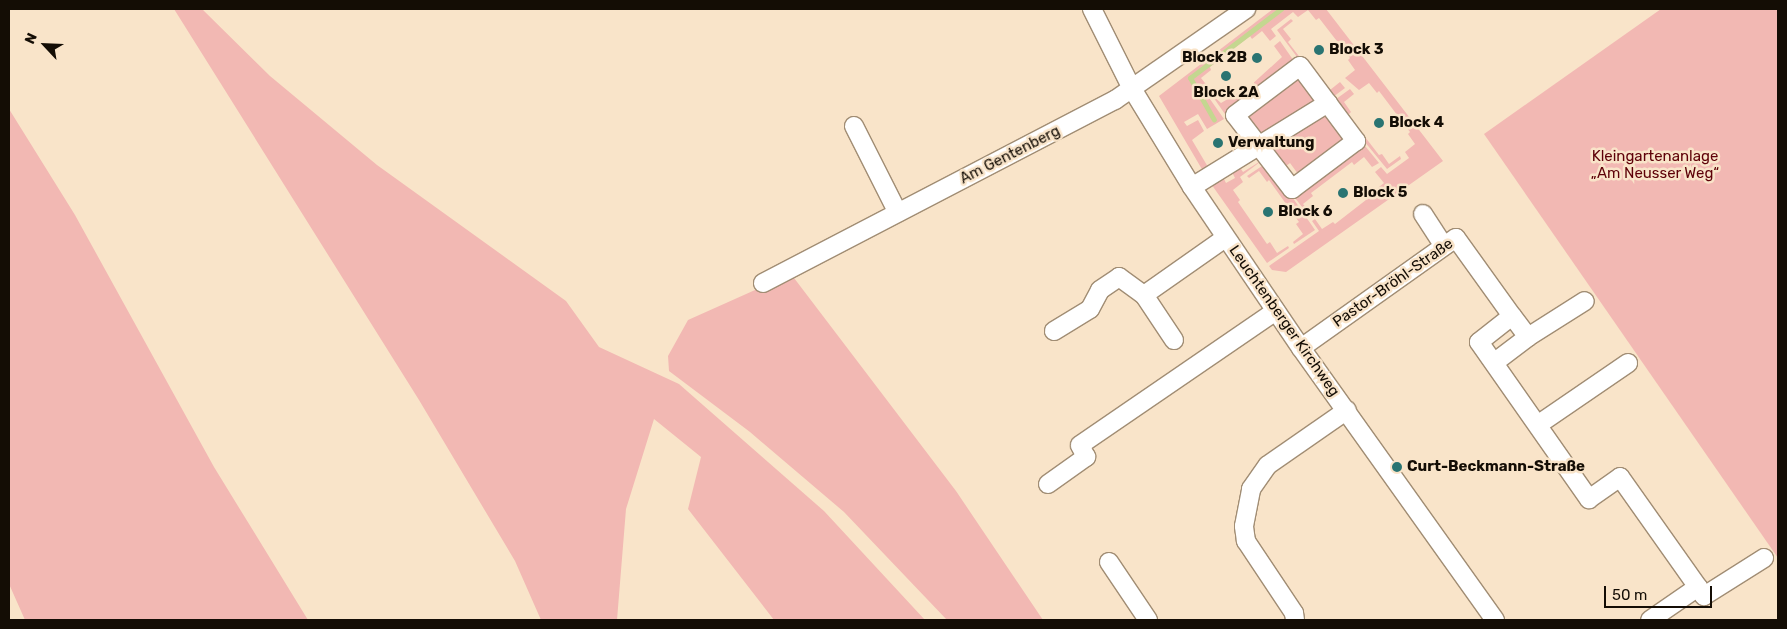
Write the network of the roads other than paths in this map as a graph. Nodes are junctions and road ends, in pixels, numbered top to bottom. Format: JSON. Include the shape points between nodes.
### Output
{"nodes":[{"id":1,"x":1092,"y":9,"type":"edge"},
{"id":2,"x":1246,"y":9,"type":"edge"},
{"id":3,"x":1131,"y":87,"type":"junction"},
{"id":4,"x":1328,"y":103,"type":"junction"},
{"id":5,"x":854,"y":126,"type":"dead end"},
{"id":6,"x":1258,"y":144,"type":"junction"},
{"id":7,"x":1192,"y":187,"type":"junction"},
{"id":8,"x":898,"y":213,"type":"junction"},
{"id":9,"x":1423,"y":214,"type":"dead end"},
{"id":10,"x":1226,"y":238,"type":"junction"},
{"id":11,"x":1444,"y":246,"type":"junction"},
{"id":12,"x":763,"y":284,"type":"dead end"},
{"id":13,"x":1144,"y":295,"type":"junction"},
{"id":14,"x":1585,"y":301,"type":"dead end"},
{"id":15,"x":1276,"y":311,"type":"junction"},
{"id":16,"x":1512,"y":316,"type":"junction"},
{"id":17,"x":1054,"y":332,"type":"dead end"},
{"id":18,"x":1528,"y":337,"type":"junction"},
{"id":19,"x":1174,"y":340,"type":"dead end"},
{"id":20,"x":1301,"y":348,"type":"junction"},
{"id":21,"x":1495,"y":362,"type":"junction"},
{"id":22,"x":1628,"y":363,"type":"dead end"},
{"id":23,"x":1347,"y":410,"type":"junction"},
{"id":24,"x":1538,"y":424,"type":"junction"},
{"id":25,"x":1048,"y":484,"type":"dead end"},
{"id":26,"x":1764,"y":558,"type":"dead end"},
{"id":27,"x":1109,"y":562,"type":"dead end"},
{"id":28,"x":1698,"y":587,"type":"junction"},
{"id":29,"x":1148,"y":620,"type":"edge"},
{"id":30,"x":1295,"y":620,"type":"edge"},
{"id":31,"x":1495,"y":620,"type":"edge"},
{"id":32,"x":1650,"y":620,"type":"edge"}],
"edges":[{"from":1,"to":3,"type":"street","name":"Leuchtenberger Kirchweg"},
{"from":2,"to":3,"type":"street","name":"Am Gentenberg"},
{"from":3,"to":7,"type":"street","name":"Leuchtenberger Kirchweg"},
{"from":3,"to":8,"type":"street","name":"Am Gentenberg","via":[[1115,100]]},
{"from":4,"to":6,"type":"street"},
{"from":4,"to":6,"type":"street","via":[[1300,66],[1235,115]]},
{"from":4,"to":6,"type":"street","via":[[1356,141],[1292,189]]},
{"from":5,"to":8,"type":"street"},
{"from":6,"to":7,"type":"street"},
{"from":7,"to":10,"type":"street","name":"Leuchtenberger Kirchweg"},
{"from":8,"to":12,"type":"street","name":"Am Gentenberg"},
{"from":9,"to":11,"type":"street"},
{"from":10,"to":13,"type":"street"},
{"from":10,"to":15,"type":"street","name":"Leuchtenberger Kirchweg"},
{"from":11,"to":16,"type":"street","name":"Pastor-Bröhl-Straße","via":[[1456,238]]},
{"from":11,"to":20,"type":"street","name":"Pastor-Bröhl-Straße"},
{"from":13,"to":17,"type":"street","via":[[1119,277],[1100,290],[1090,309]]},
{"from":13,"to":19,"type":"street"},
{"from":14,"to":18,"type":"street"},
{"from":15,"to":20,"type":"street","name":"Leuchtenberger Kirchweg"},
{"from":15,"to":25,"type":"street","via":[[1080,445],[1086,456]]},
{"from":16,"to":18,"type":"street","name":"Pastor-Bröhl-Straße"},
{"from":16,"to":21,"type":"street","via":[[1479,342]]},
{"from":18,"to":21,"type":"street"},
{"from":20,"to":23,"type":"street","name":"Leuchtenberger Kirchweg"},
{"from":21,"to":24,"type":"street"},
{"from":22,"to":24,"type":"street"},
{"from":23,"to":30,"type":"street","via":[[1268,465],[1251,489],[1244,526],[1246,541],[1294,613]]},
{"from":23,"to":31,"type":"street","name":"Leuchtenberger Kirchweg"},
{"from":24,"to":28,"type":"street","via":[[1589,499],[1620,477]]},
{"from":26,"to":28,"type":"street","via":[[1704,596]]},
{"from":27,"to":29,"type":"street"},
{"from":28,"to":32,"type":"street"}]}
